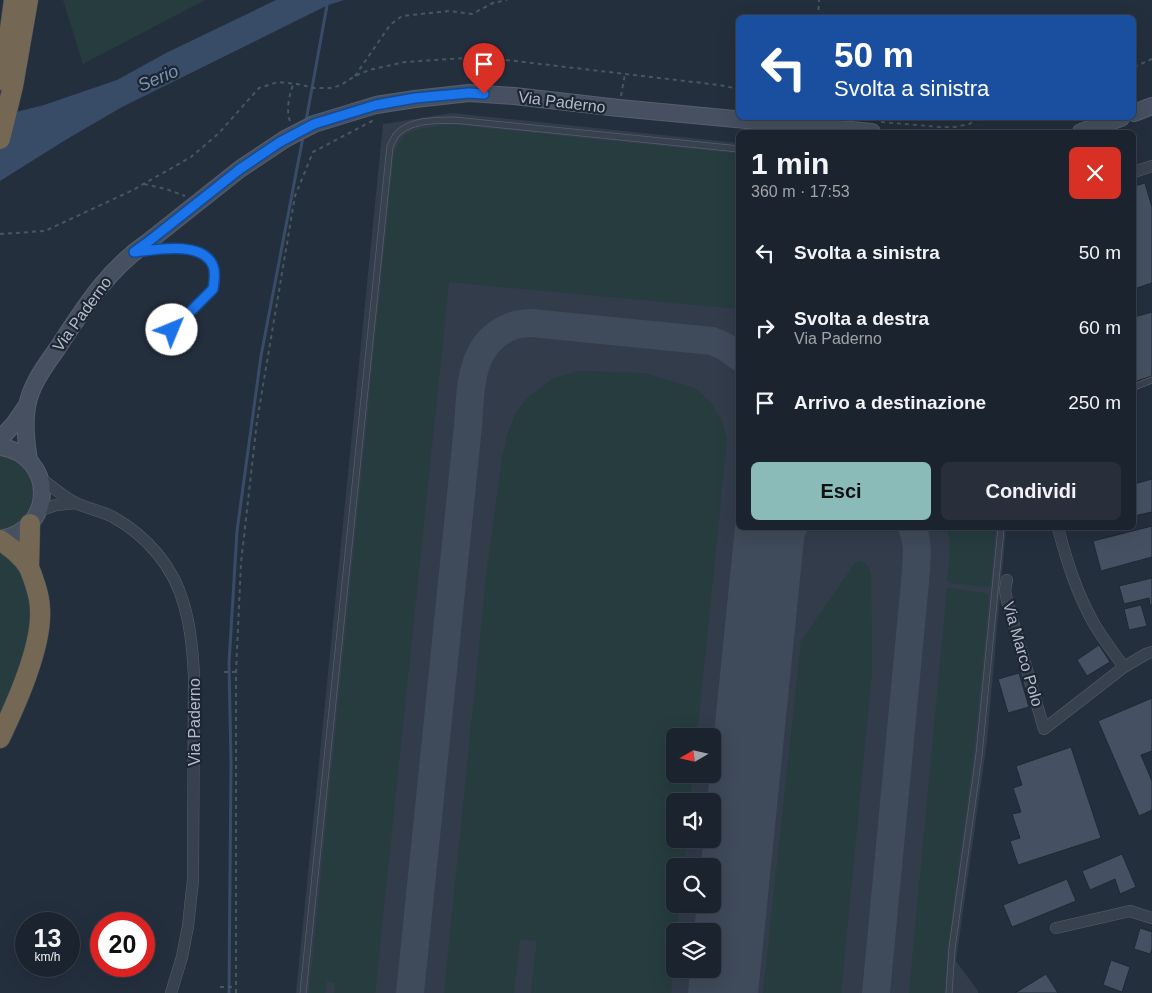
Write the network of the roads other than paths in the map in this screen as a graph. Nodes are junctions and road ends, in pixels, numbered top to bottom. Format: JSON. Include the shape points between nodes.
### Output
{"nodes":[{"id":1,"x":14,"y":0,"type":"edge"},
{"id":2,"x":28,"y":0,"type":"edge"},
{"id":3,"x":0,"y":80,"type":"edge"},
{"id":4,"x":1152,"y":106,"type":"edge"},
{"id":5,"x":1136,"y":112,"type":"edge"},
{"id":6,"x":736,"y":117,"type":"edge"},
{"id":7,"x":770,"y":120,"type":"edge"},
{"id":8,"x":1115,"y":120,"type":"edge"},
{"id":9,"x":870,"y":128,"type":"edge"},
{"id":10,"x":1086,"y":130,"type":"edge"},
{"id":11,"x":0,"y":139,"type":"edge"},
{"id":12,"x":736,"y":149,"type":"edge"},
{"id":13,"x":1152,"y":166,"type":"edge"},
{"id":14,"x":1136,"y":171,"type":"edge"},
{"id":15,"x":134,"y":252,"type":"junction"},
{"id":16,"x":172,"y":330,"type":"dead end"},
{"id":17,"x":1152,"y":380,"type":"edge"},
{"id":18,"x":1136,"y":386,"type":"edge"},
{"id":19,"x":27,"y":405,"type":"junction"},
{"id":20,"x":0,"y":439,"type":"edge"},
{"id":21,"x":0,"y":447,"type":"edge"},
{"id":22,"x":29,"y":460,"type":"junction"},
{"id":23,"x":40,"y":478,"type":"junction"},
{"id":24,"x":76,"y":503,"type":"junction"},
{"id":25,"x":34,"y":518,"type":"junction"},
{"id":26,"x":1001,"y":530,"type":"edge"},
{"id":27,"x":1059,"y":530,"type":"edge"},
{"id":28,"x":0,"y":539,"type":"edge"},
{"id":29,"x":28,"y":566,"type":"junction"},
{"id":30,"x":1007,"y":580,"type":"dead end"},
{"id":31,"x":1152,"y":652,"type":"edge"},
{"id":32,"x":1124,"y":667,"type":"junction"},
{"id":33,"x":0,"y":738,"type":"edge"},
{"id":34,"x":1152,"y":918,"type":"edge"},
{"id":35,"x":1056,"y":928,"type":"dead end"},
{"id":36,"x":171,"y":993,"type":"edge"},
{"id":37,"x":303,"y":993,"type":"edge"},
{"id":38,"x":949,"y":993,"type":"edge"}],
"edges":[{"from":1,"to":3,"type":"highway"},
{"from":2,"to":11,"type":"highway"},
{"from":4,"to":5,"type":"street"},
{"from":6,"to":15,"type":"street","name":"Via Paderno","via":[[469,93],[376,105],[314,124],[285,139],[240,169]]},
{"from":7,"to":9,"type":"street","name":"Via Paderno"},
{"from":8,"to":10,"type":"street"},
{"from":12,"to":37,"type":"lane","via":[[454,120],[414,124],[396,136],[390,146]]},
{"from":13,"to":14,"type":"street"},
{"from":15,"to":16,"type":"lane","via":[[191,249],[208,257],[213,266],[213,289]]},
{"from":15,"to":19,"type":"street","name":"Via Paderno","via":[[100,286],[84,308],[34,386]]},
{"from":17,"to":18,"type":"lane"},
{"from":19,"to":20,"type":"street","name":"Via Paderno"},
{"from":19,"to":22,"type":"street","name":"Via Paderno","via":[[25,436]]},
{"from":21,"to":22,"type":"street"},
{"from":22,"to":23,"type":"street","name":"Via Paderno"},
{"from":23,"to":24,"type":"street","name":"Via Paderno"},
{"from":23,"to":25,"type":"street","via":[[42,498]]},
{"from":24,"to":25,"type":"street","name":"Via Paderno","via":[[56,505]]},
{"from":24,"to":36,"type":"street","name":"Via Paderno","via":[[111,516],[147,541],[175,582],[189,625],[194,677],[193,880],[182,958]]},
{"from":25,"to":28,"type":"street","name":"Via Paderno","via":[[18,534]]},
{"from":25,"to":29,"type":"highway"},
{"from":26,"to":38,"type":"lane","via":[[979,755],[952,948]]},
{"from":27,"to":32,"type":"street","via":[[1078,592],[1094,624]]},
{"from":28,"to":29,"type":"highway"},
{"from":29,"to":33,"type":"highway","via":[[38,595],[39,629],[23,682]]},
{"from":30,"to":32,"type":"street","name":"Via Marco Polo","via":[[1007,602],[1044,729]]},
{"from":31,"to":32,"type":"street"},
{"from":34,"to":35,"type":"street","via":[[1130,911]]}]}
